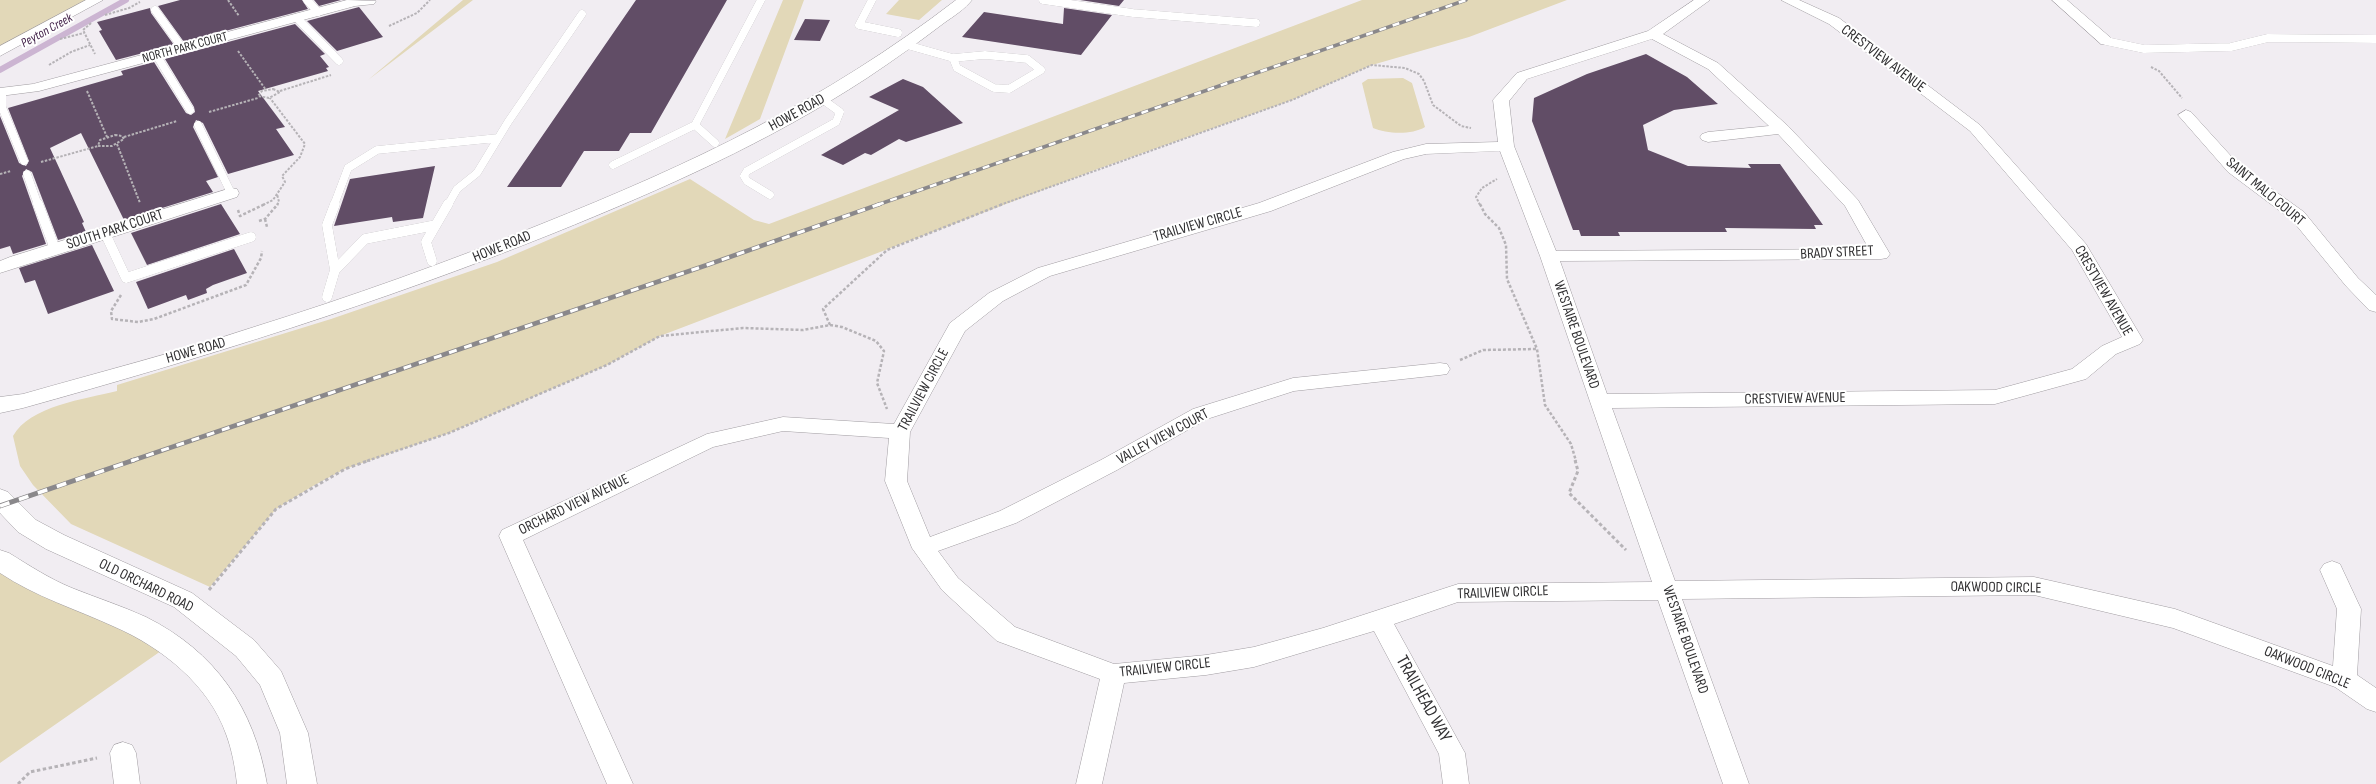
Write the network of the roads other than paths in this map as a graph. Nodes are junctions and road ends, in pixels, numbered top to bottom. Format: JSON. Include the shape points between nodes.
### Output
{"nodes":[{"id":1,"x":96,"y":0,"type":"edge"},
{"id":2,"x":307,"y":0,"type":"edge"},
{"id":3,"x":761,"y":0,"type":"edge"},
{"id":4,"x":872,"y":0,"type":"edge"},
{"id":5,"x":942,"y":0,"type":"edge"},
{"id":6,"x":965,"y":0,"type":"edge"},
{"id":7,"x":1043,"y":0,"type":"edge"},
{"id":8,"x":1703,"y":0,"type":"edge"},
{"id":9,"x":1788,"y":0,"type":"edge"},
{"id":10,"x":2059,"y":0,"type":"edge"},
{"id":11,"x":369,"y":1,"type":"dead end"},
{"id":12,"x":155,"y":10,"type":"dead end"},
{"id":13,"x":318,"y":12,"type":"junction"},
{"id":14,"x":582,"y":14,"type":"dead end"},
{"id":15,"x":297,"y":18,"type":"junction"},
{"id":16,"x":1256,"y":23,"type":"dead end"},
{"id":17,"x":1653,"y":34,"type":"junction"},
{"id":18,"x":902,"y":39,"type":"junction"},
{"id":19,"x":2376,"y":39,"type":"edge"},
{"id":20,"x":2106,"y":41,"type":"joint"},
{"id":21,"x":183,"y":49,"type":"junction"},
{"id":22,"x":0,"y":52,"type":"edge"},
{"id":23,"x":157,"y":56,"type":"junction"},
{"id":24,"x":953,"y":58,"type":"junction"},
{"id":25,"x":339,"y":61,"type":"dead end"},
{"id":26,"x":1,"y":92,"type":"edge"},
{"id":27,"x":822,"y":99,"type":"junction"},
{"id":28,"x":190,"y":110,"type":"dead end"},
{"id":29,"x":2186,"y":115,"type":"road end"},
{"id":30,"x":198,"y":125,"type":"dead end"},
{"id":31,"x":695,"y":125,"type":"junction"},
{"id":32,"x":1782,"y":129,"type":"junction"},
{"id":33,"x":498,"y":138,"type":"junction"},
{"id":34,"x":1708,"y":138,"type":"dead end"},
{"id":35,"x":715,"y":143,"type":"junction"},
{"id":36,"x":1506,"y":146,"type":"junction"},
{"id":37,"x":24,"y":160,"type":"dead end"},
{"id":38,"x":613,"y":165,"type":"dead end"},
{"id":39,"x":27,"y":174,"type":"dead end"},
{"id":40,"x":231,"y":193,"type":"joint"},
{"id":41,"x":770,"y":195,"type":"dead end"},
{"id":42,"x":436,"y":225,"type":"junction"},
{"id":43,"x":105,"y":233,"type":"junction"},
{"id":44,"x":251,"y":237,"type":"dead end"},
{"id":45,"x":55,"y":249,"type":"junction"},
{"id":46,"x":1549,"y":256,"type":"junction"},
{"id":47,"x":432,"y":261,"type":"junction"},
{"id":48,"x":0,"y":268,"type":"edge"},
{"id":49,"x":335,"y":270,"type":"junction"},
{"id":50,"x":327,"y":298,"type":"junction"},
{"id":51,"x":2376,"y":306,"type":"edge"},
{"id":52,"x":1440,"y":369,"type":"road end"},
{"id":53,"x":0,"y":398,"type":"edge"},
{"id":54,"x":1599,"y":402,"type":"junction"},
{"id":55,"x":0,"y":405,"type":"edge"},
{"id":56,"x":900,"y":432,"type":"junction"},
{"id":57,"x":0,"y":498,"type":"edge"},
{"id":58,"x":923,"y":548,"type":"junction"},
{"id":59,"x":0,"y":560,"type":"edge"},
{"id":60,"x":2332,"y":570,"type":"dead end"},
{"id":61,"x":1668,"y":590,"type":"junction"},
{"id":62,"x":1379,"y":618,"type":"junction"},
{"id":63,"x":1114,"y":674,"type":"junction"},
{"id":64,"x":2344,"y":680,"type":"junction"},
{"id":65,"x":2376,"y":701,"type":"edge"},
{"id":66,"x":123,"y":753,"type":"road end"},
{"id":67,"x":128,"y":784,"type":"edge"},
{"id":68,"x":252,"y":784,"type":"edge"},
{"id":69,"x":302,"y":784,"type":"edge"},
{"id":70,"x":620,"y":784,"type":"edge"},
{"id":71,"x":1089,"y":784,"type":"edge"},
{"id":72,"x":1456,"y":784,"type":"edge"},
{"id":73,"x":1736,"y":784,"type":"edge"}],
"edges":[{"from":1,"to":22,"type":"street"},
{"from":2,"to":13,"type":"lane"},
{"from":3,"to":31,"type":"lane"},
{"from":4,"to":18,"type":"lane","via":[[859,25]]},
{"from":5,"to":18,"type":"street","name":"HOWE ROAD"},
{"from":6,"to":18,"type":"street","name":"HOWE ROAD"},
{"from":7,"to":16,"type":"lane","via":[[1133,13]]},
{"from":8,"to":17,"type":"street","name":"WESTAIRE BOULEVARD"},
{"from":9,"to":54,"type":"street","name":"CRESTVIEW AVENUE","via":[[1834,21],[1975,128],[2080,248],[2132,340],[2109,350],[2080,374],[1995,397]]},
{"from":10,"to":20,"type":"street"},
{"from":11,"to":13,"type":"street","name":"NORTH PARK COURT"},
{"from":12,"to":21,"type":"lane"},
{"from":13,"to":15,"type":"street","name":"NORTH PARK COURT"},
{"from":14,"to":33,"type":"lane"},
{"from":15,"to":21,"type":"street","name":"NORTH PARK COURT"},
{"from":15,"to":25,"type":"lane"},
{"from":17,"to":32,"type":"street","name":"BRADY STREET","via":[[1713,66]]},
{"from":17,"to":36,"type":"street","name":"WESTAIRE BOULEVARD","via":[[1522,76],[1501,100]]},
{"from":18,"to":24,"type":"lane"},
{"from":18,"to":27,"type":"street","name":"HOWE ROAD"},
{"from":18,"to":35,"type":"street","name":"HOWE ROAD"},
{"from":19,"to":20,"type":"lane","via":[[2268,38],[2231,47],[2144,48]]},
{"from":21,"to":23,"type":"street","name":"NORTH PARK COURT"},
{"from":23,"to":26,"type":"street","name":"NORTH PARK COURT","via":[[34,88]]},
{"from":23,"to":28,"type":"lane"},
{"from":24,"to":24,"type":"lane","via":[[985,55],[1027,59],[1041,70],[1009,89],[994,88],[957,68]]},
{"from":26,"to":37,"type":"lane","via":[[2,107]]},
{"from":27,"to":41,"type":"lane","via":[[840,112],[836,122],[747,171],[744,176],[747,181]]},
{"from":27,"to":55,"type":"street","name":"HOWE ROAD","via":[[680,174],[465,262],[259,333],[23,401]]},
{"from":29,"to":51,"type":"street","name":"SAINT MALO COURT","via":[[2234,169],[2298,216],[2352,282]]},
{"from":30,"to":40,"type":"lane"},
{"from":31,"to":35,"type":"lane"},
{"from":31,"to":38,"type":"lane"},
{"from":32,"to":34,"type":"street"},
{"from":32,"to":46,"type":"street","name":"BRADY STREET","via":[[1852,204],[1881,254]]},
{"from":33,"to":42,"type":"lane","via":[[476,173],[457,189]]},
{"from":33,"to":49,"type":"lane","via":[[377,150],[348,168],[327,225]]},
{"from":35,"to":47,"type":"street","name":"HOWE ROAD","via":[[611,192]]},
{"from":36,"to":46,"type":"street","name":"WESTAIRE BOULEVARD"},
{"from":36,"to":56,"type":"street","name":"TRAILVIEW CIRCLE","via":[[1426,149],[1399,155],[1265,207],[1044,272],[996,297],[957,327]]},
{"from":39,"to":45,"type":"lane"},
{"from":40,"to":43,"type":"street","name":"SOUTH PARK COURT"},
{"from":42,"to":47,"type":"lane","via":[[426,242]]},
{"from":42,"to":49,"type":"lane","via":[[365,239]]},
{"from":43,"to":44,"type":"lane","via":[[126,278]]},
{"from":43,"to":45,"type":"street","name":"SOUTH PARK COURT"},
{"from":45,"to":48,"type":"street","name":"SOUTH PARK COURT"},
{"from":46,"to":54,"type":"street","name":"WESTAIRE BOULEVARD"},
{"from":47,"to":50,"type":"street","name":"HOWE ROAD"},
{"from":49,"to":50,"type":"lane"},
{"from":50,"to":53,"type":"street","name":"HOWE ROAD","via":[[25,387]]},
{"from":52,"to":58,"type":"street","name":"VALLEY VIEW COURT","via":[[1293,385],[1200,414],[1008,517]]},
{"from":54,"to":61,"type":"street","name":"WESTAIRE BOULEVARD"},
{"from":56,"to":58,"type":"street","name":"TRAILVIEW CIRCLE","via":[[896,481]]},
{"from":56,"to":70,"type":"street","name":"ORCHARD VIEW AVENUE","via":[[784,424],[707,441],[510,536]]},
{"from":57,"to":69,"type":"street","name":"OLD ORCHARD ROAD","via":[[26,526],[55,542],[183,600],[245,648],[271,679],[294,733]]},
{"from":58,"to":63,"type":"street","name":"TRAILVIEW CIRCLE","via":[[950,584],[1006,634]]},
{"from":59,"to":68,"type":"street","via":[[40,585],[136,624],[171,644],[204,672],[232,710],[250,758]]},
{"from":60,"to":64,"type":"street","via":[[2348,609]]},
{"from":61,"to":62,"type":"street","name":"TRAILVIEW CIRCLE","via":[[1458,593]]},
{"from":61,"to":64,"type":"street","name":"OAKWOOD CIRCLE","via":[[2034,586],[2175,618]]},
{"from":61,"to":73,"type":"street","name":"WESTAIRE BOULEVARD"},
{"from":62,"to":63,"type":"street","name":"TRAILVIEW CIRCLE","via":[[1323,638],[1254,657],[1206,665]]},
{"from":62,"to":72,"type":"street","name":"TRAILHEAD WAY","via":[[1452,753]]},
{"from":63,"to":71,"type":"street"},
{"from":64,"to":65,"type":"street","name":"OAKWOOD CIRCLE"},
{"from":66,"to":67,"type":"street"}]}
